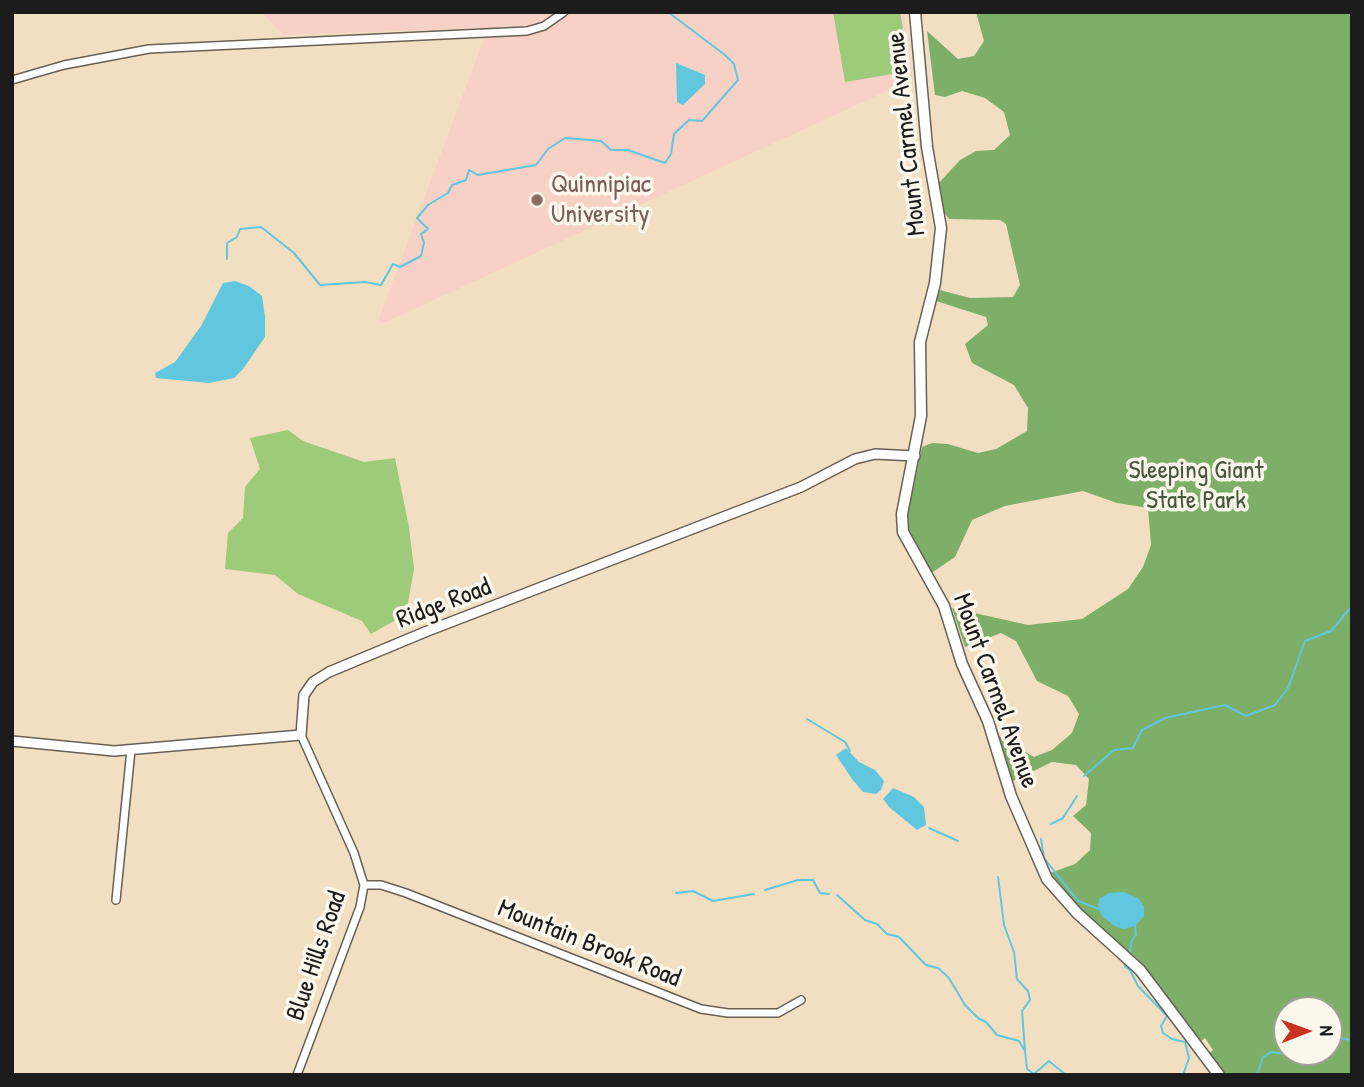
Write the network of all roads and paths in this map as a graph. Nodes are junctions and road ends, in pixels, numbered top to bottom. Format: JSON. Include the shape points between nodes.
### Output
{"nodes":[{"id":1,"x":564,"y":12,"type":"edge"},
{"id":2,"x":915,"y":12,"type":"edge"},
{"id":3,"x":12,"y":80,"type":"edge"},
{"id":4,"x":915,"y":456,"type":"junction"},
{"id":5,"x":301,"y":735,"type":"junction"},
{"id":6,"x":12,"y":741,"type":"edge"},
{"id":7,"x":131,"y":750,"type":"junction"},
{"id":8,"x":364,"y":885,"type":"junction"},
{"id":9,"x":116,"y":900,"type":"dead end"},
{"id":10,"x":801,"y":1000,"type":"dead end"},
{"id":11,"x":297,"y":1075,"type":"edge"},
{"id":12,"x":1219,"y":1075,"type":"edge"}],
"edges":[{"from":1,"to":3,"type":"street","via":[[527,31],[149,49]]},
{"from":2,"to":4,"type":"main road","name":"Mount Carmel Avenue","via":[[927,147],[941,219],[937,276],[919,351],[921,416]]},
{"from":4,"to":5,"type":"street","name":"Ridge Road","via":[[875,454],[855,459],[801,487],[329,672],[304,695]]},
{"from":4,"to":12,"type":"main road","name":"Mount Carmel Avenue","via":[[902,514],[903,532],[944,606],[1041,867],[1065,902],[1140,970]]},
{"from":5,"to":7,"type":"street"},
{"from":5,"to":8,"type":"street","name":"Blue Hills Road"},
{"from":6,"to":7,"type":"street"},
{"from":7,"to":9,"type":"street"},
{"from":8,"to":10,"type":"street","name":"Mountain Brook Road","via":[[406,893],[696,1008],[778,1013]]},
{"from":8,"to":11,"type":"street","name":"Blue Hills Road","via":[[360,907]]}]}
